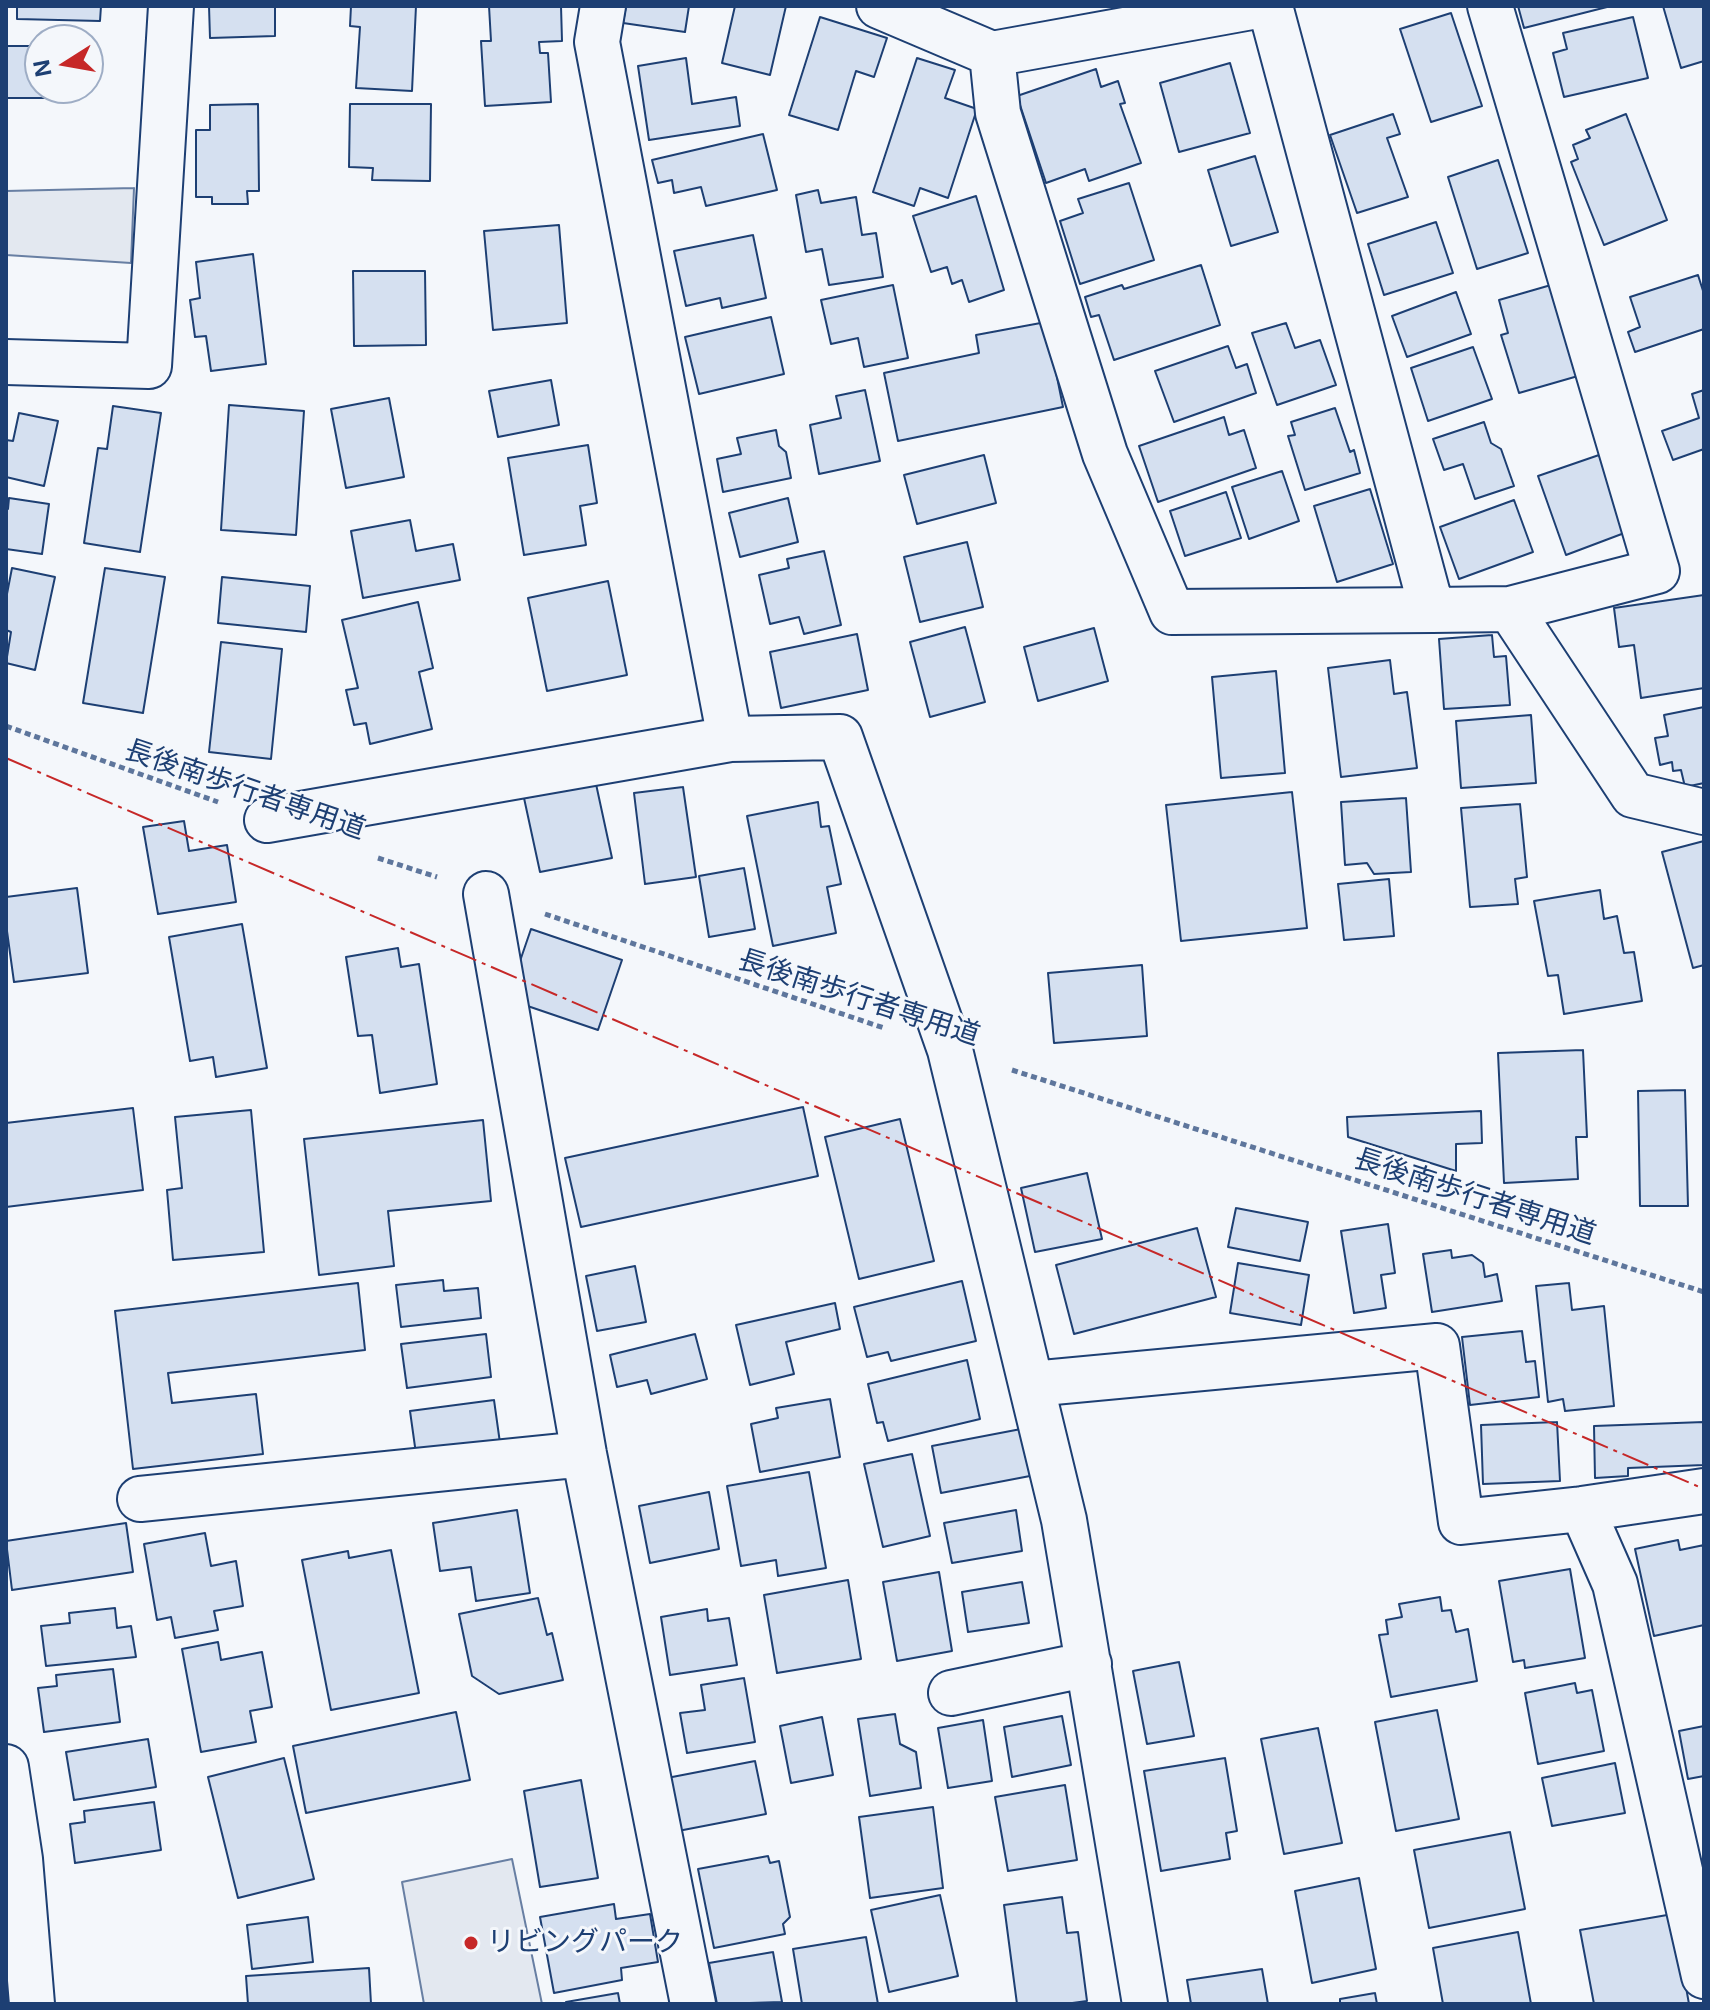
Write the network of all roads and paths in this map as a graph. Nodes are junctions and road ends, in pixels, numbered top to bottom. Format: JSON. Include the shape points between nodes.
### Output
{"nodes":[{"id":1,"x":171,"y":6,"type":"edge"},
{"id":2,"x":603,"y":6,"type":"edge"},
{"id":3,"x":879,"y":6,"type":"edge"},
{"id":4,"x":1257,"y":6,"type":"edge"},
{"id":5,"x":1270,"y":6,"type":"edge"},
{"id":6,"x":1490,"y":6,"type":"edge"},
{"id":7,"x":1088,"y":21,"type":"edge"},
{"id":8,"x":992,"y":54,"type":"junction"},
{"id":9,"x":6,"y":362,"type":"edge"},
{"id":10,"x":1510,"y":609,"type":"junction"},
{"id":11,"x":1432,"y":610,"type":"junction"},
{"id":12,"x":6,"y":726,"type":"edge"},
{"id":13,"x":730,"y":739,"type":"junction"},
{"id":14,"x":1704,"y":812,"type":"edge"},
{"id":15,"x":267,"y":820,"type":"joint"},
{"id":16,"x":369,"y":854,"type":"dead end"},
{"id":17,"x":486,"y":894,"type":"junction"},
{"id":18,"x":950,"y":1050,"type":"junction"},
{"id":19,"x":1704,"y":1292,"type":"edge"},
{"id":20,"x":1032,"y":1384,"type":"junction"},
{"id":21,"x":584,"y":1454,"type":"junction"},
{"id":22,"x":1704,"y":1491,"type":"edge"},
{"id":23,"x":140,"y":1499,"type":"dead end"},
{"id":24,"x":1582,"y":1509,"type":"junction"},
{"id":25,"x":1089,"y":1664,"type":"junction"},
{"id":26,"x":951,"y":1693,"type":"dead end"},
{"id":27,"x":6,"y":1767,"type":"edge"},
{"id":28,"x":13,"y":1859,"type":"edge"},
{"id":29,"x":1704,"y":1976,"type":"edge"},
{"id":30,"x":32,"y":2004,"type":"edge"},
{"id":31,"x":693,"y":2004,"type":"edge"},
{"id":32,"x":1145,"y":2004,"type":"edge"}],
"edges":[{"from":1,"to":9,"type":"street","via":[[149,366]]},
{"from":2,"to":13,"type":"street","via":[[597,42]]},
{"from":3,"to":8,"type":"street"},
{"from":4,"to":7,"type":"street"},
{"from":5,"to":11,"type":"street"},
{"from":6,"to":10,"type":"street","via":[[1657,571]]},
{"from":7,"to":8,"type":"street"},
{"from":8,"to":11,"type":"street","via":[[998,113],[1105,454],[1172,612]]},
{"from":10,"to":11,"type":"street"},
{"from":10,"to":14,"type":"street","via":[[1633,795]]},
{"from":12,"to":15,"type":"path","name":"長後南歩行者専用道"},
{"from":13,"to":15,"type":"street"},
{"from":13,"to":18,"type":"street","via":[[840,737]]},
{"from":16,"to":17,"type":"path","name":"長後南歩行者専用道"},
{"from":17,"to":18,"type":"path","name":"長後南歩行者専用道"},
{"from":17,"to":21,"type":"street"},
{"from":18,"to":19,"type":"path","name":"長後南歩行者専用道"},
{"from":18,"to":20,"type":"street"},
{"from":20,"to":24,"type":"street","via":[[1437,1346],[1461,1522]]},
{"from":20,"to":25,"type":"street","via":[[1064,1520]]},
{"from":21,"to":23,"type":"street"},
{"from":21,"to":31,"type":"street"},
{"from":22,"to":24,"type":"street"},
{"from":24,"to":29,"type":"street","via":[[1615,1584]]},
{"from":25,"to":26,"type":"street"},
{"from":25,"to":32,"type":"street"},
{"from":27,"to":28,"type":"street"},
{"from":28,"to":30,"type":"street"}]}
